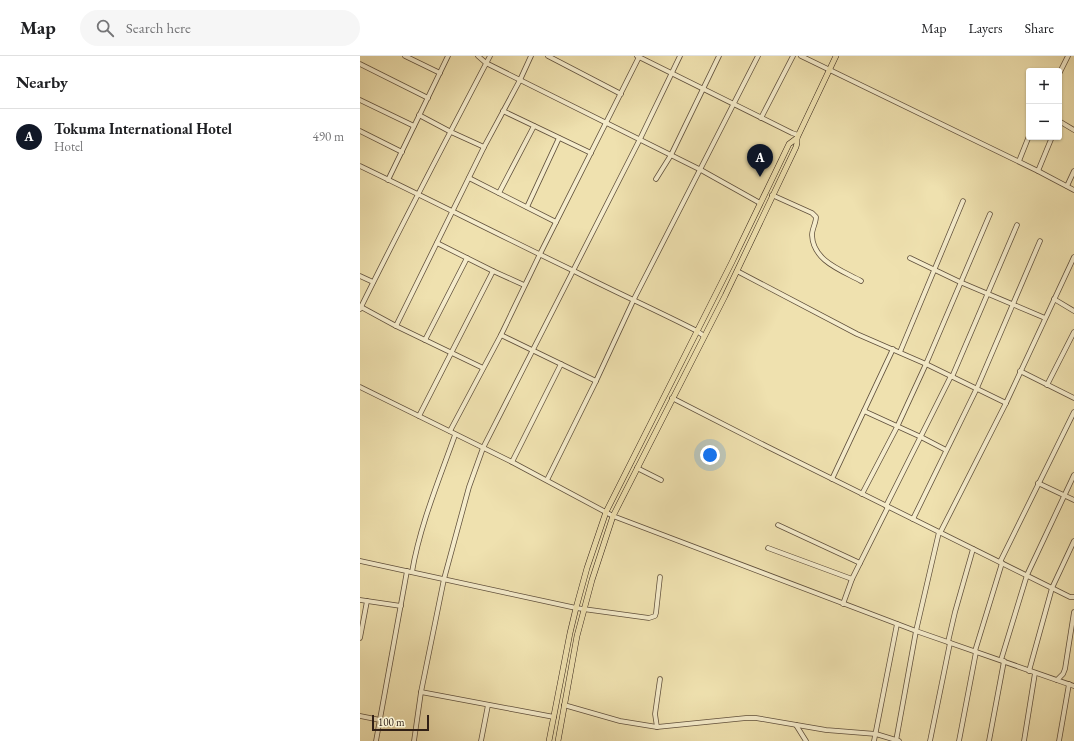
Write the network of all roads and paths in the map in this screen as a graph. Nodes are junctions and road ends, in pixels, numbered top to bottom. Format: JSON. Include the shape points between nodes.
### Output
{"nodes":[{"id":1,"x":405,"y":56,"type":"edge"},
{"id":2,"x":448,"y":56,"type":"edge"},
{"id":3,"x":478,"y":56,"type":"edge"},
{"id":4,"x":490,"y":56,"type":"edge"},
{"id":5,"x":531,"y":56,"type":"edge"},
{"id":6,"x":548,"y":56,"type":"edge"},
{"id":7,"x":680,"y":56,"type":"edge"},
{"id":8,"x":719,"y":56,"type":"edge"},
{"id":9,"x":758,"y":56,"type":"edge"},
{"id":10,"x":793,"y":56,"type":"edge"},
{"id":11,"x":801,"y":56,"type":"edge"},
{"id":12,"x":836,"y":56,"type":"edge"},
{"id":13,"x":1068,"y":56,"type":"edge"},
{"id":14,"x":638,"y":57,"type":"edge"},
{"id":15,"x":486,"y":63,"type":"junction"},
{"id":16,"x":360,"y":64,"type":"edge"},
{"id":17,"x":1062,"y":68,"type":"edge"},
{"id":18,"x":830,"y":70,"type":"junction"},
{"id":19,"x":440,"y":73,"type":"junction"},
{"id":20,"x":672,"y":73,"type":"junction"},
{"id":21,"x":520,"y":80,"type":"junction"},
{"id":22,"x":703,"y":88,"type":"junction"},
{"id":23,"x":621,"y":94,"type":"junction"},
{"id":24,"x":428,"y":98,"type":"junction"},
{"id":25,"x":360,"y":100,"type":"edge"},
{"id":26,"x":734,"y":104,"type":"junction"},
{"id":27,"x":503,"y":111,"type":"junction"},
{"id":28,"x":419,"y":115,"type":"junction"},
{"id":29,"x":762,"y":118,"type":"junction"},
{"id":30,"x":606,"y":123,"type":"junction"},
{"id":31,"x":1062,"y":123,"type":"edge"},
{"id":32,"x":414,"y":126,"type":"junction"},
{"id":33,"x":534,"y":126,"type":"junction"},
{"id":34,"x":1074,"y":130,"type":"edge"},
{"id":35,"x":360,"y":131,"type":"edge"},
{"id":36,"x":451,"y":132,"type":"junction"},
{"id":37,"x":797,"y":137,"type":"junction"},
{"id":38,"x":559,"y":138,"type":"junction"},
{"id":39,"x":640,"y":139,"type":"junction"},
{"id":40,"x":1027,"y":140,"type":"edge"},
{"id":41,"x":1051,"y":140,"type":"edge"},
{"id":42,"x":484,"y":147,"type":"junction"},
{"id":43,"x":402,"y":152,"type":"junction"},
{"id":44,"x":591,"y":153,"type":"junction"},
{"id":45,"x":671,"y":155,"type":"junction"},
{"id":46,"x":1019,"y":161,"type":"junction"},
{"id":47,"x":360,"y":166,"type":"edge"},
{"id":48,"x":701,"y":170,"type":"junction"},
{"id":49,"x":1038,"y":171,"type":"junction"},
{"id":50,"x":1074,"y":171,"type":"edge"},
{"id":51,"x":469,"y":178,"type":"junction"},
{"id":52,"x":656,"y":179,"type":"dead end"},
{"id":53,"x":388,"y":180,"type":"junction"},
{"id":54,"x":1067,"y":186,"type":"junction"},
{"id":55,"x":1074,"y":190,"type":"edge"},
{"id":56,"x":499,"y":193,"type":"junction"},
{"id":57,"x":418,"y":194,"type":"junction"},
{"id":58,"x":772,"y":195,"type":"junction"},
{"id":59,"x":963,"y":201,"type":"dead end"},
{"id":60,"x":760,"y":203,"type":"junction"},
{"id":61,"x":527,"y":208,"type":"junction"},
{"id":62,"x":453,"y":211,"type":"junction"},
{"id":63,"x":990,"y":214,"type":"dead end"},
{"id":64,"x":556,"y":222,"type":"junction"},
{"id":65,"x":1017,"y":225,"type":"dead end"},
{"id":66,"x":1040,"y":241,"type":"dead end"},
{"id":67,"x":437,"y":243,"type":"junction"},
{"id":68,"x":540,"y":254,"type":"junction"},
{"id":69,"x":1074,"y":257,"type":"edge"},
{"id":70,"x":467,"y":258,"type":"junction"},
{"id":71,"x":910,"y":258,"type":"dead end"},
{"id":72,"x":935,"y":269,"type":"junction"},
{"id":73,"x":493,"y":271,"type":"junction"},
{"id":74,"x":573,"y":271,"type":"junction"},
{"id":75,"x":737,"y":271,"type":"junction"},
{"id":76,"x":360,"y":276,"type":"edge"},
{"id":77,"x":862,"y":281,"type":"dead end"},
{"id":78,"x":373,"y":282,"type":"junction"},
{"id":79,"x":960,"y":282,"type":"junction"},
{"id":80,"x":524,"y":285,"type":"junction"},
{"id":81,"x":987,"y":294,"type":"junction"},
{"id":82,"x":634,"y":299,"type":"junction"},
{"id":83,"x":1054,"y":299,"type":"junction"},
{"id":84,"x":1013,"y":305,"type":"junction"},
{"id":85,"x":361,"y":308,"type":"edge"},
{"id":86,"x":1074,"y":311,"type":"edge"},
{"id":87,"x":1045,"y":318,"type":"junction"},
{"id":88,"x":396,"y":326,"type":"junction"},
{"id":89,"x":697,"y":331,"type":"junction"},
{"id":90,"x":1074,"y":332,"type":"edge"},
{"id":91,"x":500,"y":335,"type":"junction"},
{"id":92,"x":704,"y":336,"type":"junction"},
{"id":93,"x":425,"y":340,"type":"junction"},
{"id":94,"x":893,"y":349,"type":"junction"},
{"id":95,"x":533,"y":350,"type":"junction"},
{"id":96,"x":900,"y":352,"type":"junction"},
{"id":97,"x":451,"y":354,"type":"junction"},
{"id":98,"x":561,"y":364,"type":"junction"},
{"id":99,"x":926,"y":364,"type":"junction"},
{"id":100,"x":483,"y":368,"type":"junction"},
{"id":101,"x":1020,"y":371,"type":"junction"},
{"id":102,"x":951,"y":376,"type":"junction"},
{"id":103,"x":596,"y":380,"type":"junction"},
{"id":104,"x":1047,"y":385,"type":"junction"},
{"id":105,"x":360,"y":387,"type":"edge"},
{"id":106,"x":977,"y":388,"type":"junction"},
{"id":107,"x":672,"y":398,"type":"junction"},
{"id":108,"x":1074,"y":398,"type":"edge"},
{"id":109,"x":1006,"y":403,"type":"junction"},
{"id":110,"x":864,"y":411,"type":"junction"},
{"id":111,"x":1074,"y":412,"type":"edge"},
{"id":112,"x":419,"y":416,"type":"junction"},
{"id":113,"x":897,"y":427,"type":"junction"},
{"id":114,"x":450,"y":431,"type":"junction"},
{"id":115,"x":456,"y":435,"type":"junction"},
{"id":116,"x":921,"y":437,"type":"junction"},
{"id":117,"x":483,"y":448,"type":"junction"},
{"id":118,"x":946,"y":450,"type":"junction"},
{"id":119,"x":512,"y":462,"type":"junction"},
{"id":120,"x":637,"y":468,"type":"junction"},
{"id":121,"x":1074,"y":475,"type":"edge"},
{"id":122,"x":832,"y":479,"type":"junction"},
{"id":123,"x":547,"y":480,"type":"junction"},
{"id":124,"x":661,"y":480,"type":"dead end"},
{"id":125,"x":1038,"y":483,"type":"junction"},
{"id":126,"x":862,"y":494,"type":"junction"},
{"id":127,"x":1064,"y":496,"type":"junction"},
{"id":128,"x":1074,"y":500,"type":"edge"},
{"id":129,"x":887,"y":506,"type":"junction"},
{"id":130,"x":606,"y":512,"type":"junction"},
{"id":131,"x":613,"y":516,"type":"junction"},
{"id":132,"x":912,"y":519,"type":"junction"},
{"id":133,"x":778,"y":525,"type":"dead end"},
{"id":134,"x":940,"y":532,"type":"junction"},
{"id":135,"x":1074,"y":541,"type":"edge"},
{"id":136,"x":768,"y":548,"type":"dead end"},
{"id":137,"x":972,"y":549,"type":"junction"},
{"id":138,"x":360,"y":561,"type":"edge"},
{"id":139,"x":1001,"y":562,"type":"junction"},
{"id":140,"x":860,"y":563,"type":"junction"},
{"id":141,"x":409,"y":572,"type":"junction"},
{"id":142,"x":1026,"y":575,"type":"junction"},
{"id":143,"x":660,"y":577,"type":"dead end"},
{"id":144,"x":444,"y":579,"type":"junction"},
{"id":145,"x":852,"y":579,"type":"junction"},
{"id":146,"x":1052,"y":588,"type":"junction"},
{"id":147,"x":1074,"y":597,"type":"edge"},
{"id":148,"x":360,"y":600,"type":"edge"},
{"id":149,"x":367,"y":601,"type":"junction"},
{"id":150,"x":843,"y":604,"type":"junction"},
{"id":151,"x":401,"y":606,"type":"junction"},
{"id":152,"x":576,"y":608,"type":"junction"},
{"id":153,"x":584,"y":609,"type":"junction"},
{"id":154,"x":1074,"y":612,"type":"edge"},
{"id":155,"x":897,"y":624,"type":"junction"},
{"id":156,"x":916,"y":632,"type":"junction"},
{"id":157,"x":360,"y":638,"type":"edge"},
{"id":158,"x":949,"y":643,"type":"junction"},
{"id":159,"x":975,"y":652,"type":"junction"},
{"id":160,"x":1002,"y":661,"type":"junction"},
{"id":161,"x":1029,"y":671,"type":"junction"},
{"id":162,"x":1035,"y":673,"type":"junction"},
{"id":163,"x":660,"y":679,"type":"dead end"},
{"id":164,"x":1057,"y":680,"type":"junction"},
{"id":165,"x":1069,"y":684,"type":"junction"},
{"id":166,"x":1074,"y":686,"type":"edge"},
{"id":167,"x":421,"y":692,"type":"junction"},
{"id":168,"x":488,"y":705,"type":"junction"},
{"id":169,"x":564,"y":706,"type":"junction"},
{"id":170,"x":360,"y":716,"type":"edge"},
{"id":171,"x":554,"y":717,"type":"junction"},
{"id":172,"x":380,"y":720,"type":"junction"},
{"id":173,"x":796,"y":725,"type":"junction"},
{"id":174,"x":657,"y":727,"type":"junction"},
{"id":175,"x":876,"y":734,"type":"junction"},
{"id":176,"x":376,"y":741,"type":"edge"},
{"id":177,"x":414,"y":741,"type":"edge"},
{"id":178,"x":481,"y":741,"type":"edge"},
{"id":179,"x":549,"y":741,"type":"edge"},
{"id":180,"x":558,"y":741,"type":"edge"},
{"id":181,"x":806,"y":741,"type":"edge"},
{"id":182,"x":874,"y":741,"type":"edge"},
{"id":183,"x":897,"y":741,"type":"edge"},
{"id":184,"x":930,"y":741,"type":"edge"},
{"id":185,"x":959,"y":741,"type":"edge"},
{"id":186,"x":988,"y":741,"type":"edge"},
{"id":187,"x":1024,"y":741,"type":"edge"},
{"id":188,"x":1059,"y":741,"type":"edge"}],
"edges":[{"from":1,"to":19,"type":"street"},
{"from":2,"to":19,"type":"street"},
{"from":3,"to":15,"type":"street"},
{"from":4,"to":15,"type":"street"},
{"from":5,"to":21,"type":"street"},
{"from":6,"to":23,"type":"street"},
{"from":7,"to":20,"type":"street"},
{"from":8,"to":22,"type":"street"},
{"from":9,"to":26,"type":"street"},
{"from":10,"to":29,"type":"street"},
{"from":11,"to":18,"type":"street"},
{"from":12,"to":18,"type":"main road"},
{"from":13,"to":17,"type":"street"},
{"from":14,"to":20,"type":"street"},
{"from":14,"to":23,"type":"street"},
{"from":15,"to":21,"type":"street"},
{"from":15,"to":36,"type":"street"},
{"from":16,"to":24,"type":"street"},
{"from":18,"to":37,"type":"main road"},
{"from":18,"to":46,"type":"street"},
{"from":19,"to":24,"type":"street"},
{"from":20,"to":22,"type":"street"},
{"from":20,"to":39,"type":"street"},
{"from":21,"to":27,"type":"street"},
{"from":21,"to":30,"type":"street"},
{"from":22,"to":26,"type":"street"},
{"from":22,"to":45,"type":"street"},
{"from":23,"to":30,"type":"street"},
{"from":24,"to":28,"type":"street"},
{"from":25,"to":32,"type":"street"},
{"from":26,"to":29,"type":"street"},
{"from":26,"to":48,"type":"street"},
{"from":27,"to":33,"type":"street"},
{"from":27,"to":42,"type":"street"},
{"from":28,"to":32,"type":"street"},
{"from":28,"to":36,"type":"street"},
{"from":29,"to":37,"type":"street"},
{"from":30,"to":39,"type":"street"},
{"from":30,"to":44,"type":"street"},
{"from":31,"to":34,"type":"street"},
{"from":32,"to":43,"type":"street"},
{"from":33,"to":38,"type":"street"},
{"from":33,"to":56,"type":"street"},
{"from":35,"to":43,"type":"street"},
{"from":36,"to":42,"type":"street"},
{"from":36,"to":57,"type":"street"},
{"from":37,"to":58,"type":"main road","via":[[796,147]]},
{"from":37,"to":60,"type":"main road","via":[[789,144]]},
{"from":38,"to":44,"type":"street"},
{"from":38,"to":61,"type":"street"},
{"from":39,"to":45,"type":"street"},
{"from":39,"to":74,"type":"street"},
{"from":40,"to":46,"type":"street"},
{"from":41,"to":49,"type":"street"},
{"from":42,"to":51,"type":"street"},
{"from":43,"to":53,"type":"street"},
{"from":44,"to":64,"type":"street"},
{"from":45,"to":48,"type":"street"},
{"from":45,"to":52,"type":"street"},
{"from":46,"to":49,"type":"street"},
{"from":47,"to":53,"type":"street"},
{"from":48,"to":60,"type":"street"},
{"from":48,"to":82,"type":"street"},
{"from":49,"to":54,"type":"street"},
{"from":50,"to":54,"type":"street"},
{"from":51,"to":56,"type":"street"},
{"from":51,"to":62,"type":"street"},
{"from":53,"to":57,"type":"street"},
{"from":54,"to":55,"type":"street"},
{"from":56,"to":61,"type":"street"},
{"from":57,"to":62,"type":"street"},
{"from":57,"to":78,"type":"street"},
{"from":58,"to":75,"type":"main road"},
{"from":58,"to":77,"type":"street","via":[[812,213],[817,219],[812,234],[816,252],[832,265]]},
{"from":59,"to":72,"type":"street"},
{"from":60,"to":89,"type":"main road"},
{"from":61,"to":64,"type":"street"},
{"from":62,"to":67,"type":"street"},
{"from":62,"to":68,"type":"street"},
{"from":63,"to":79,"type":"street"},
{"from":64,"to":68,"type":"street"},
{"from":65,"to":81,"type":"street"},
{"from":66,"to":84,"type":"street"},
{"from":67,"to":70,"type":"street"},
{"from":67,"to":88,"type":"street"},
{"from":68,"to":74,"type":"street"},
{"from":68,"to":80,"type":"street"},
{"from":69,"to":83,"type":"street"},
{"from":70,"to":73,"type":"street"},
{"from":70,"to":93,"type":"street"},
{"from":71,"to":72,"type":"street"},
{"from":72,"to":79,"type":"street"},
{"from":72,"to":96,"type":"street"},
{"from":73,"to":80,"type":"street"},
{"from":73,"to":97,"type":"street"},
{"from":74,"to":82,"type":"street"},
{"from":74,"to":95,"type":"street"},
{"from":75,"to":92,"type":"main road"},
{"from":75,"to":94,"type":"street","via":[[857,334]]},
{"from":76,"to":78,"type":"street"},
{"from":78,"to":85,"type":"street"},
{"from":79,"to":81,"type":"street"},
{"from":79,"to":99,"type":"street"},
{"from":80,"to":91,"type":"street"},
{"from":81,"to":84,"type":"street"},
{"from":81,"to":102,"type":"street"},
{"from":82,"to":89,"type":"street"},
{"from":82,"to":103,"type":"street"},
{"from":83,"to":86,"type":"street"},
{"from":83,"to":87,"type":"street"},
{"from":84,"to":87,"type":"street"},
{"from":84,"to":106,"type":"street"},
{"from":85,"to":88,"type":"street"},
{"from":87,"to":101,"type":"street"},
{"from":88,"to":93,"type":"street"},
{"from":89,"to":92,"type":"street"},
{"from":89,"to":130,"type":"main road"},
{"from":90,"to":104,"type":"street"},
{"from":91,"to":95,"type":"street"},
{"from":91,"to":100,"type":"street"},
{"from":92,"to":107,"type":"main road"},
{"from":93,"to":97,"type":"street"},
{"from":94,"to":96,"type":"street"},
{"from":94,"to":110,"type":"street"},
{"from":95,"to":98,"type":"street"},
{"from":95,"to":117,"type":"street"},
{"from":96,"to":99,"type":"street"},
{"from":97,"to":100,"type":"street"},
{"from":97,"to":112,"type":"street"},
{"from":98,"to":103,"type":"street"},
{"from":98,"to":119,"type":"street"},
{"from":99,"to":102,"type":"street"},
{"from":99,"to":113,"type":"street"},
{"from":100,"to":114,"type":"street"},
{"from":101,"to":104,"type":"street"},
{"from":101,"to":109,"type":"street"},
{"from":102,"to":106,"type":"street"},
{"from":102,"to":116,"type":"street"},
{"from":103,"to":123,"type":"street"},
{"from":104,"to":108,"type":"street"},
{"from":105,"to":112,"type":"street"},
{"from":106,"to":109,"type":"street"},
{"from":106,"to":118,"type":"street"},
{"from":107,"to":120,"type":"main road"},
{"from":107,"to":122,"type":"street"},
{"from":109,"to":134,"type":"street"},
{"from":110,"to":113,"type":"street"},
{"from":110,"to":122,"type":"street"},
{"from":111,"to":125,"type":"street"},
{"from":112,"to":114,"type":"street"},
{"from":113,"to":116,"type":"street"},
{"from":113,"to":126,"type":"street"},
{"from":114,"to":115,"type":"street"},
{"from":115,"to":117,"type":"street"},
{"from":115,"to":141,"type":"street","via":[[425,519]]},
{"from":116,"to":118,"type":"street"},
{"from":116,"to":129,"type":"street"},
{"from":117,"to":119,"type":"street"},
{"from":117,"to":144,"type":"street","via":[[469,487]]},
{"from":118,"to":132,"type":"street"},
{"from":119,"to":123,"type":"street"},
{"from":120,"to":124,"type":"street"},
{"from":120,"to":131,"type":"main road"},
{"from":121,"to":127,"type":"street"},
{"from":122,"to":126,"type":"street"},
{"from":123,"to":130,"type":"street"},
{"from":125,"to":127,"type":"street"},
{"from":125,"to":139,"type":"street"},
{"from":126,"to":129,"type":"street"},
{"from":127,"to":128,"type":"street"},
{"from":127,"to":142,"type":"street"},
{"from":129,"to":132,"type":"street"},
{"from":129,"to":140,"type":"street"},
{"from":130,"to":131,"type":"street"},
{"from":130,"to":152,"type":"main road"},
{"from":131,"to":150,"type":"street"},
{"from":131,"to":153,"type":"main road"},
{"from":132,"to":134,"type":"street"},
{"from":133,"to":140,"type":"street"},
{"from":134,"to":137,"type":"street"},
{"from":134,"to":156,"type":"street"},
{"from":135,"to":146,"type":"street"},
{"from":136,"to":145,"type":"street"},
{"from":137,"to":139,"type":"street"},
{"from":137,"to":158,"type":"street"},
{"from":138,"to":141,"type":"street"},
{"from":139,"to":142,"type":"street"},
{"from":139,"to":159,"type":"street"},
{"from":140,"to":145,"type":"street"},
{"from":141,"to":144,"type":"street"},
{"from":141,"to":151,"type":"street"},
{"from":142,"to":146,"type":"street"},
{"from":142,"to":160,"type":"street"},
{"from":143,"to":153,"type":"street","via":[[656,613],[652,618]]},
{"from":144,"to":152,"type":"street"},
{"from":144,"to":167,"type":"street"},
{"from":145,"to":150,"type":"street"},
{"from":146,"to":147,"type":"street"},
{"from":146,"to":161,"type":"street"},
{"from":148,"to":149,"type":"street"},
{"from":149,"to":151,"type":"street"},
{"from":149,"to":157,"type":"street"},
{"from":150,"to":155,"type":"street"},
{"from":151,"to":172,"type":"street"},
{"from":152,"to":153,"type":"street"},
{"from":152,"to":171,"type":"main road"},
{"from":153,"to":169,"type":"main road"},
{"from":154,"to":164,"type":"street","via":[[1065,669]]},
{"from":155,"to":156,"type":"street"},
{"from":155,"to":175,"type":"street"},
{"from":156,"to":158,"type":"street"},
{"from":156,"to":183,"type":"street"},
{"from":158,"to":159,"type":"street"},
{"from":158,"to":184,"type":"street"},
{"from":159,"to":160,"type":"street"},
{"from":159,"to":185,"type":"street"},
{"from":160,"to":161,"type":"street"},
{"from":160,"to":186,"type":"street"},
{"from":161,"to":162,"type":"street"},
{"from":162,"to":164,"type":"street"},
{"from":162,"to":187,"type":"street"},
{"from":163,"to":174,"type":"street","via":[[655,714]]},
{"from":164,"to":165,"type":"street"},
{"from":165,"to":166,"type":"street"},
{"from":165,"to":188,"type":"street"},
{"from":167,"to":168,"type":"street"},
{"from":167,"to":177,"type":"street"},
{"from":168,"to":171,"type":"street"},
{"from":168,"to":178,"type":"street"},
{"from":169,"to":174,"type":"street"},
{"from":169,"to":180,"type":"main road"},
{"from":170,"to":172,"type":"street"},
{"from":171,"to":179,"type":"main road"},
{"from":172,"to":176,"type":"street"},
{"from":173,"to":174,"type":"street","via":[[746,718]]},
{"from":173,"to":175,"type":"street"},
{"from":173,"to":181,"type":"street"},
{"from":175,"to":182,"type":"street"},
{"from":175,"to":183,"type":"street"}]}
